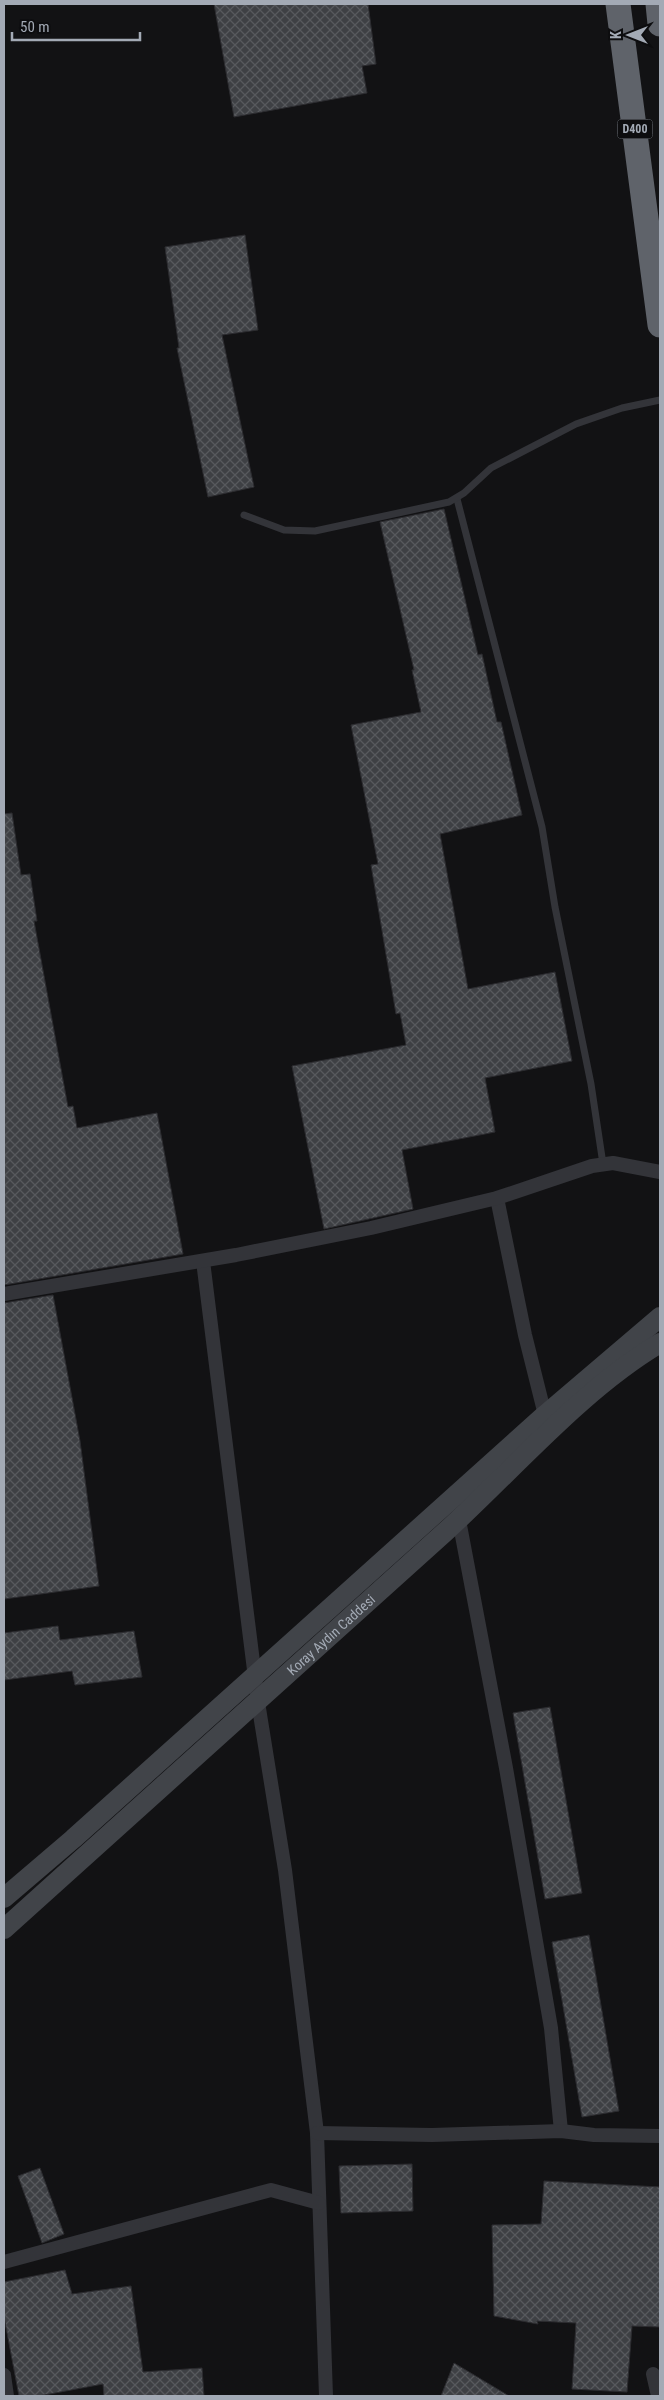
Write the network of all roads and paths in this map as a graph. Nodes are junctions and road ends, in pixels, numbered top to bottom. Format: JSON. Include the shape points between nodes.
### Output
{"nodes":[{"id":1,"x":618,"y":4,"type":"edge"},
{"id":2,"x":658,"y":4,"type":"edge"},
{"id":3,"x":660,"y":24,"type":"edge"},
{"id":4,"x":660,"y":325,"type":"edge"},
{"id":5,"x":660,"y":400,"type":"edge"},
{"id":6,"x":457,"y":499,"type":"junction"},
{"id":7,"x":244,"y":515,"type":"dead end"},
{"id":8,"x":603,"y":1164,"type":"junction"},
{"id":9,"x":660,"y":1172,"type":"edge"},
{"id":10,"x":497,"y":1198,"type":"junction"},
{"id":11,"x":203,"y":1260,"type":"junction"},
{"id":12,"x":4,"y":1294,"type":"edge"},
{"id":13,"x":660,"y":1317,"type":"edge"},
{"id":14,"x":660,"y":1343,"type":"edge"},
{"id":15,"x":545,"y":1415,"type":"junction"},
{"id":16,"x":459,"y":1520,"type":"junction"},
{"id":17,"x":255,"y":1675,"type":"junction"},
{"id":18,"x":258,"y":1702,"type":"junction"},
{"id":19,"x":4,"y":1898,"type":"edge"},
{"id":20,"x":4,"y":1929,"type":"edge"},
{"id":21,"x":561,"y":2131,"type":"junction"},
{"id":22,"x":317,"y":2133,"type":"junction"},
{"id":23,"x":660,"y":2136,"type":"edge"},
{"id":24,"x":319,"y":2203,"type":"junction"},
{"id":25,"x":4,"y":2262,"type":"edge"},
{"id":26,"x":4,"y":2374,"type":"edge"},
{"id":27,"x":653,"y":2374,"type":"dead end"},
{"id":28,"x":7,"y":2396,"type":"edge"},
{"id":29,"x":326,"y":2396,"type":"edge"},
{"id":30,"x":658,"y":2396,"type":"edge"}],
"edges":[{"from":1,"to":4,"type":"highway","number":"D400"},
{"from":2,"to":3,"type":"highway"},
{"from":5,"to":6,"type":"lane","via":[[622,408],[568,428],[491,468]]},
{"from":6,"to":7,"type":"lane","via":[[315,531],[284,530]]},
{"from":6,"to":8,"type":"lane","via":[[542,827]]},
{"from":8,"to":9,"type":"street"},
{"from":8,"to":10,"type":"street"},
{"from":10,"to":11,"type":"street","via":[[371,1228]]},
{"from":10,"to":15,"type":"street"},
{"from":11,"to":12,"type":"street"},
{"from":11,"to":17,"type":"street"},
{"from":13,"to":15,"type":"main road"},
{"from":14,"to":16,"type":"main road","name":"Koray Aydın Caddesi","via":[[581,1403]]},
{"from":15,"to":17,"type":"main road"},
{"from":16,"to":18,"type":"main road","name":"Koray Aydın Caddesi"},
{"from":16,"to":21,"type":"street","via":[[551,2028]]},
{"from":17,"to":18,"type":"street"},
{"from":17,"to":19,"type":"main road"},
{"from":18,"to":20,"type":"main road","name":"Koray Aydın Caddesi"},
{"from":18,"to":22,"type":"street","via":[[285,1870]]},
{"from":21,"to":22,"type":"street","via":[[432,2135]]},
{"from":21,"to":23,"type":"street"},
{"from":22,"to":24,"type":"street"},
{"from":24,"to":25,"type":"street","via":[[271,2190]]},
{"from":24,"to":29,"type":"street"},
{"from":26,"to":28,"type":"street"},
{"from":27,"to":30,"type":"street"}]}
